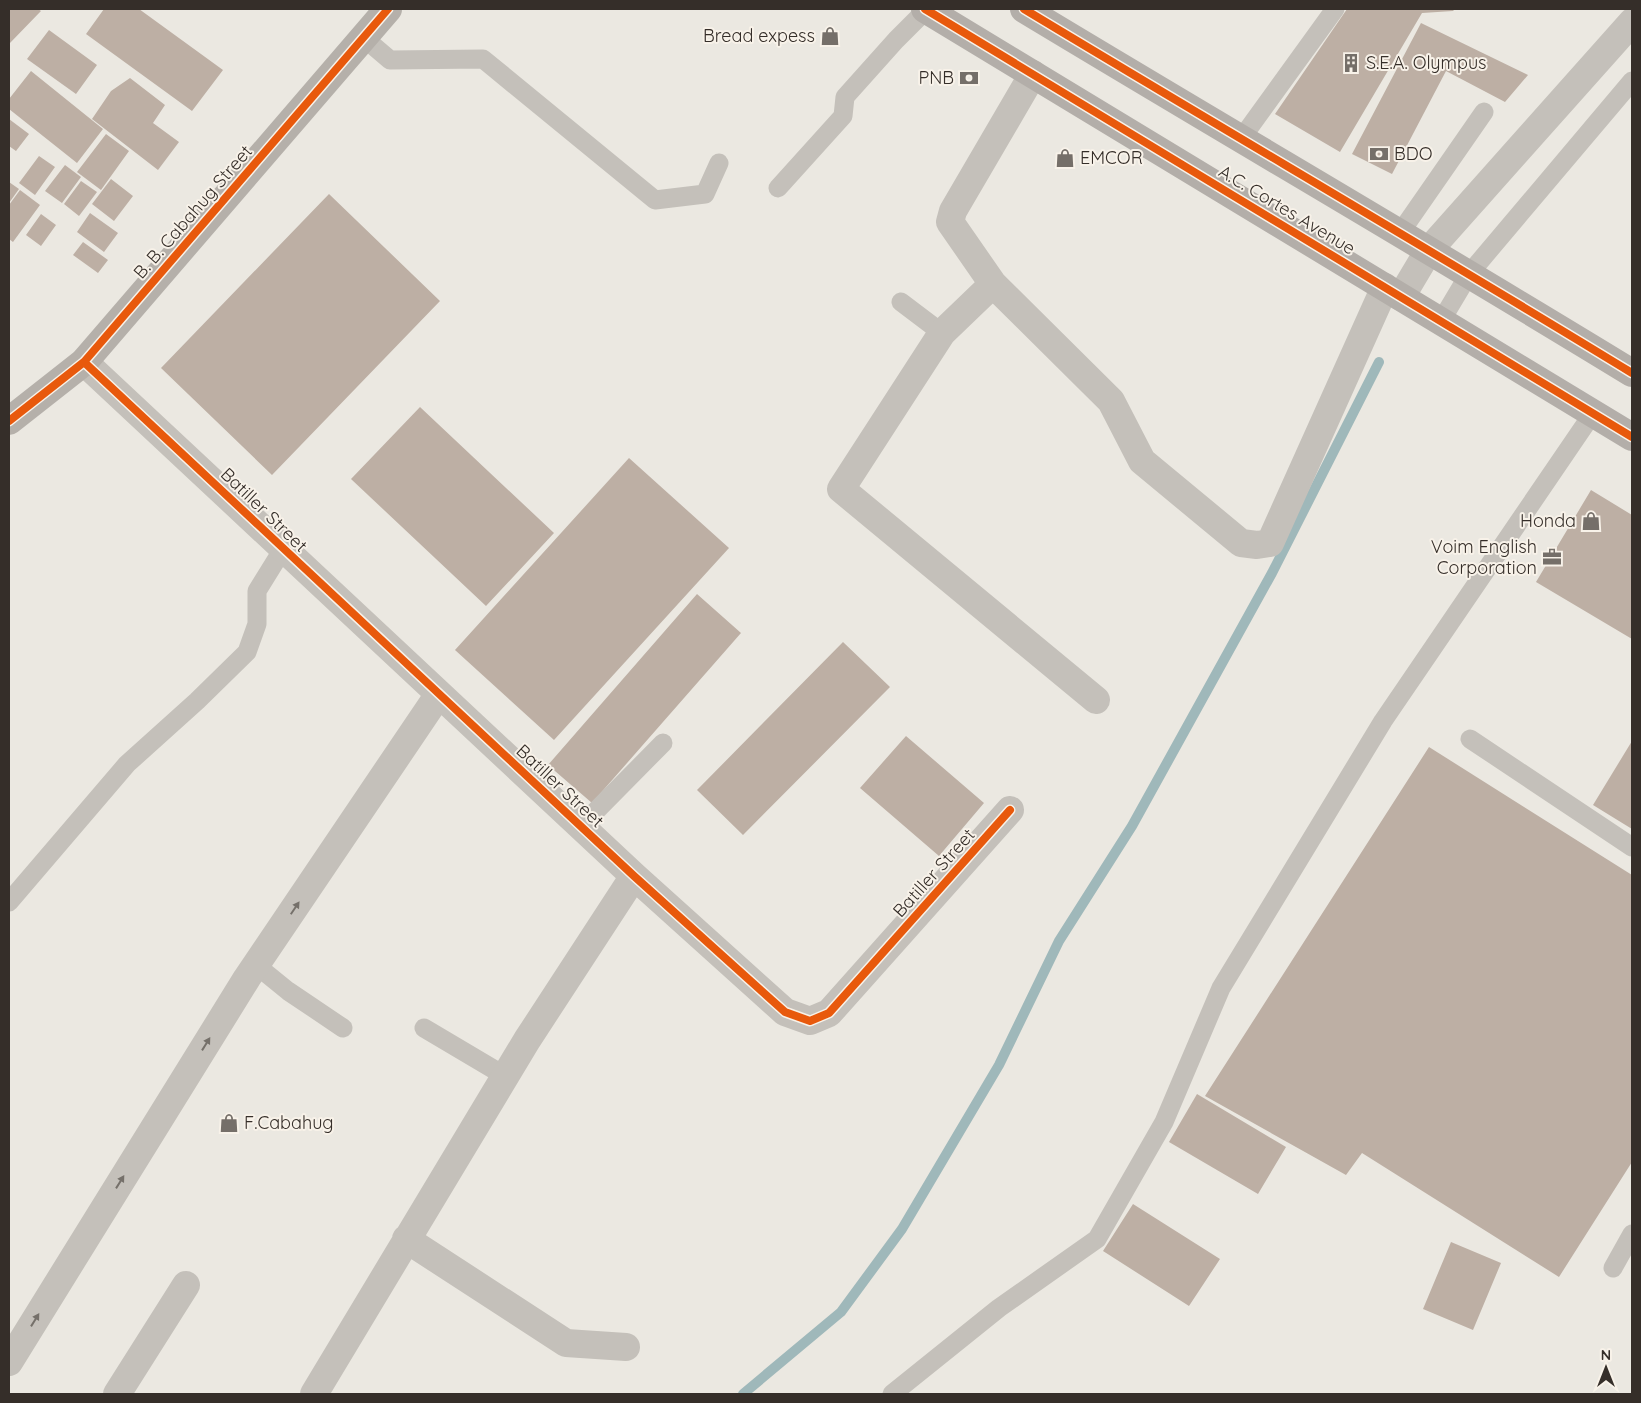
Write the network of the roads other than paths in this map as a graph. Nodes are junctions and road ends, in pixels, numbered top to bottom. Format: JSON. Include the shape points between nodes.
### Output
{"nodes":[{"id":1,"x":388,"y":9,"type":"edge"},
{"id":2,"x":926,"y":9,"type":"edge"},
{"id":3,"x":1024,"y":9,"type":"edge"},
{"id":4,"x":1336,"y":9,"type":"edge"},
{"id":5,"x":1632,"y":22,"type":"edge"},
{"id":6,"x":363,"y":37,"type":"junction"},
{"id":7,"x":1033,"y":74,"type":"junction"},
{"id":8,"x":1632,"y":81,"type":"edge"},
{"id":9,"x":1484,"y":112,"type":"dead end"},
{"id":10,"x":1241,"y":140,"type":"junction"},
{"id":11,"x":720,"y":163,"type":"dead end"},
{"id":12,"x":778,"y":188,"type":"dead end"},
{"id":13,"x":1400,"y":233,"type":"junction"},
{"id":14,"x":1429,"y":250,"type":"junction"},
{"id":15,"x":1469,"y":274,"type":"junction"},
{"id":16,"x":993,"y":284,"type":"junction"},
{"id":17,"x":1393,"y":292,"type":"junction"},
{"id":18,"x":901,"y":302,"type":"dead end"},
{"id":19,"x":1441,"y":321,"type":"junction"},
{"id":20,"x":942,"y":333,"type":"junction"},
{"id":21,"x":84,"y":362,"type":"junction"},
{"id":22,"x":1632,"y":373,"type":"edge"},
{"id":23,"x":1593,"y":413,"type":"junction"},
{"id":24,"x":9,"y":421,"type":"edge"},
{"id":25,"x":1632,"y":437,"type":"edge"},
{"id":26,"x":283,"y":549,"type":"junction"},
{"id":27,"x":439,"y":694,"type":"junction"},
{"id":28,"x":1096,"y":700,"type":"dead end"},
{"id":29,"x":1470,"y":739,"type":"dead end"},
{"id":30,"x":663,"y":743,"type":"dead end"},
{"id":31,"x":1010,"y":810,"type":"dead end"},
{"id":32,"x":581,"y":826,"type":"junction"},
{"id":33,"x":1632,"y":846,"type":"edge"},
{"id":34,"x":634,"y":876,"type":"junction"},
{"id":35,"x":9,"y":902,"type":"edge"},
{"id":36,"x":256,"y":966,"type":"junction"},
{"id":37,"x":343,"y":1028,"type":"dead end"},
{"id":38,"x":424,"y":1028,"type":"dead end"},
{"id":39,"x":505,"y":1076,"type":"junction"},
{"id":40,"x":1632,"y":1234,"type":"edge"},
{"id":41,"x":406,"y":1239,"type":"junction"},
{"id":42,"x":1613,"y":1268,"type":"dead end"},
{"id":43,"x":186,"y":1285,"type":"dead end"},
{"id":44,"x":626,"y":1347,"type":"dead end"},
{"id":45,"x":9,"y":1362,"type":"edge"},
{"id":46,"x":117,"y":1394,"type":"edge"},
{"id":47,"x":314,"y":1394,"type":"edge"},
{"id":48,"x":892,"y":1394,"type":"edge"}],
"edges":[{"from":1,"to":6,"type":"street","name":"B. B. Cabahug Street"},
{"from":2,"to":7,"type":"main road","name":"A.C. Cortes Avenue"},
{"from":2,"to":12,"type":"lane","via":[[845,96],[843,116]]},
{"from":3,"to":10,"type":"main road","name":"A.C. Cortes Avenue"},
{"from":4,"to":10,"type":"lane"},
{"from":5,"to":14,"type":"street"},
{"from":6,"to":11,"type":"lane","via":[[390,60],[483,59],[655,200],[705,194]]},
{"from":6,"to":21,"type":"street","name":"B. B. Cabahug Street"},
{"from":7,"to":16,"type":"street","via":[[950,222]]},
{"from":7,"to":17,"type":"main road","name":"A.C. Cortes Avenue"},
{"from":8,"to":15,"type":"lane"},
{"from":9,"to":13,"type":"lane"},
{"from":10,"to":13,"type":"main road","name":"A.C. Cortes Avenue"},
{"from":13,"to":14,"type":"main road","name":"A.C. Cortes Avenue"},
{"from":14,"to":15,"type":"main road","name":"A.C. Cortes Avenue"},
{"from":14,"to":17,"type":"street"},
{"from":15,"to":19,"type":"lane"},
{"from":15,"to":22,"type":"main road","name":"A.C. Cortes Avenue"},
{"from":16,"to":17,"type":"street","via":[[1111,401],[1142,461],[1241,543],[1257,546],[1270,543]]},
{"from":16,"to":20,"type":"street"},
{"from":17,"to":19,"type":"main road","name":"A.C. Cortes Avenue"},
{"from":18,"to":20,"type":"lane"},
{"from":19,"to":23,"type":"main road","name":"A.C. Cortes Avenue"},
{"from":20,"to":28,"type":"street","via":[[841,488]]},
{"from":21,"to":24,"type":"street","name":"B. B. Cabahug Street"},
{"from":21,"to":26,"type":"street","name":"Batiller Street"},
{"from":23,"to":25,"type":"main road","name":"A.C. Cortes Avenue"},
{"from":23,"to":48,"type":"lane","via":[[1383,721],[1226,980],[1164,1122],[1096,1239],[999,1308]]},
{"from":26,"to":27,"type":"street","name":"Batiller Street"},
{"from":26,"to":35,"type":"lane","via":[[257,591],[257,624],[247,652],[126,764]]},
{"from":27,"to":32,"type":"street","name":"Batiller Street"},
{"from":36,"to":27,"type":"street","one_way":true},
{"from":29,"to":33,"type":"lane"},
{"from":30,"to":32,"type":"lane"},
{"from":31,"to":34,"type":"street","name":"Batiller Street","via":[[829,1013],[810,1021],[785,1012]]},
{"from":32,"to":34,"type":"street","name":"Batiller Street"},
{"from":34,"to":39,"type":"street"},
{"from":36,"to":37,"type":"lane"},
{"from":45,"to":36,"type":"street","one_way":true},
{"from":38,"to":39,"type":"lane"},
{"from":39,"to":41,"type":"street"},
{"from":40,"to":42,"type":"lane"},
{"from":41,"to":44,"type":"street","via":[[566,1343]]},
{"from":41,"to":47,"type":"street"},
{"from":43,"to":46,"type":"street"}]}
